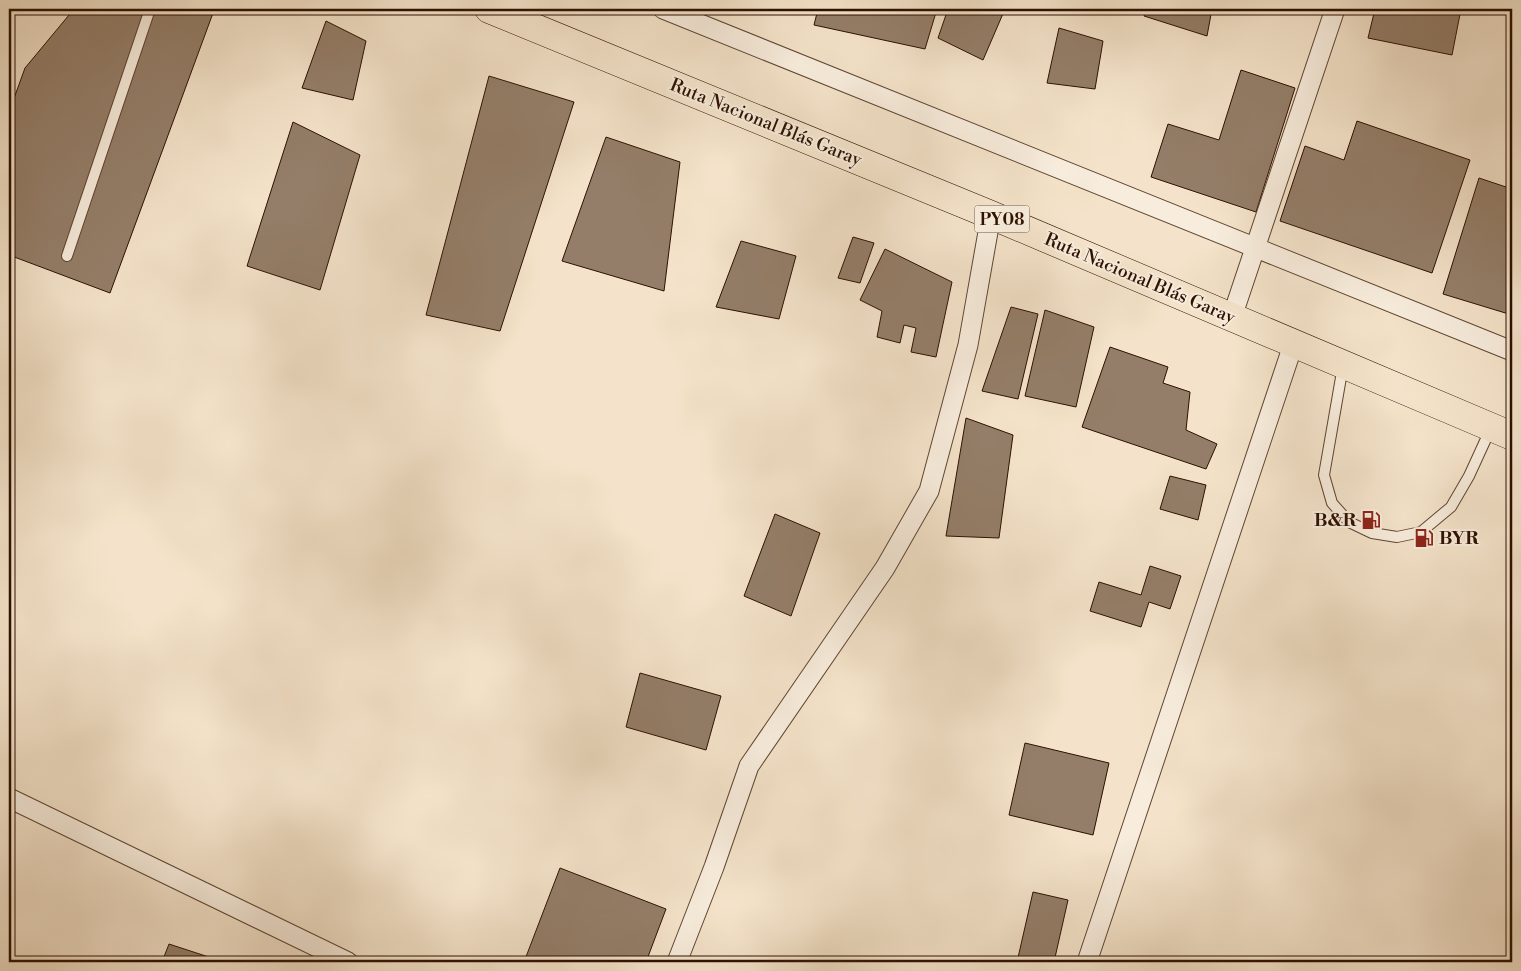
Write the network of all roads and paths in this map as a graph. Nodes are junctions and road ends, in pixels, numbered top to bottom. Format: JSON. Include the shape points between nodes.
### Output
{"nodes":[{"id":1,"x":150,"y":9,"type":"edge"},
{"id":2,"x":489,"y":9,"type":"edge"},
{"id":3,"x":663,"y":9,"type":"edge"},
{"id":4,"x":1336,"y":9,"type":"edge"},
{"id":5,"x":992,"y":215,"type":"junction"},
{"id":6,"x":1256,"y":248,"type":"junction"},
{"id":7,"x":67,"y":256,"type":"dead end"},
{"id":8,"x":1232,"y":317,"type":"junction"},
{"id":9,"x":1294,"y":342,"type":"junction"},
{"id":10,"x":1512,"y":351,"type":"edge"},
{"id":11,"x":1343,"y":363,"type":"junction"},
{"id":12,"x":1502,"y":431,"type":"edge"},
{"id":13,"x":9,"y":798,"type":"edge"},
{"id":14,"x":329,"y":958,"type":"edge"},
{"id":15,"x":348,"y":962,"type":"edge"},
{"id":16,"x":676,"y":962,"type":"edge"},
{"id":17,"x":1087,"y":962,"type":"edge"}],
"edges":[{"from":1,"to":7,"type":"lane"},
{"from":2,"to":5,"type":"highway","name":"Ruta Nacional Blás Garay","number":"PY08"},
{"from":3,"to":6,"type":"street"},
{"from":4,"to":6,"type":"street"},
{"from":5,"to":8,"type":"highway","name":"Ruta Nacional Blás Garay","number":"PY08"},
{"from":5,"to":16,"type":"street","via":[[968,345],[929,491],[885,568],[749,766]]},
{"from":6,"to":8,"type":"street"},
{"from":6,"to":10,"type":"street"},
{"from":8,"to":9,"type":"highway","name":"Ruta Nacional Blás Garay","number":"PY08"},
{"from":9,"to":11,"type":"highway","name":"Ruta Nacional Blás Garay","number":"PY08"},
{"from":9,"to":17,"type":"street"},
{"from":11,"to":12,"type":"highway","name":"Ruta Nacional Blás Garay","number":"PY08"},
{"from":11,"to":12,"type":"lane","via":[[1324,475],[1332,503],[1349,522],[1372,533],[1397,537],[1421,532],[1451,507]]},
{"from":13,"to":14,"type":"street"},
{"from":14,"to":15,"type":"street"}]}
